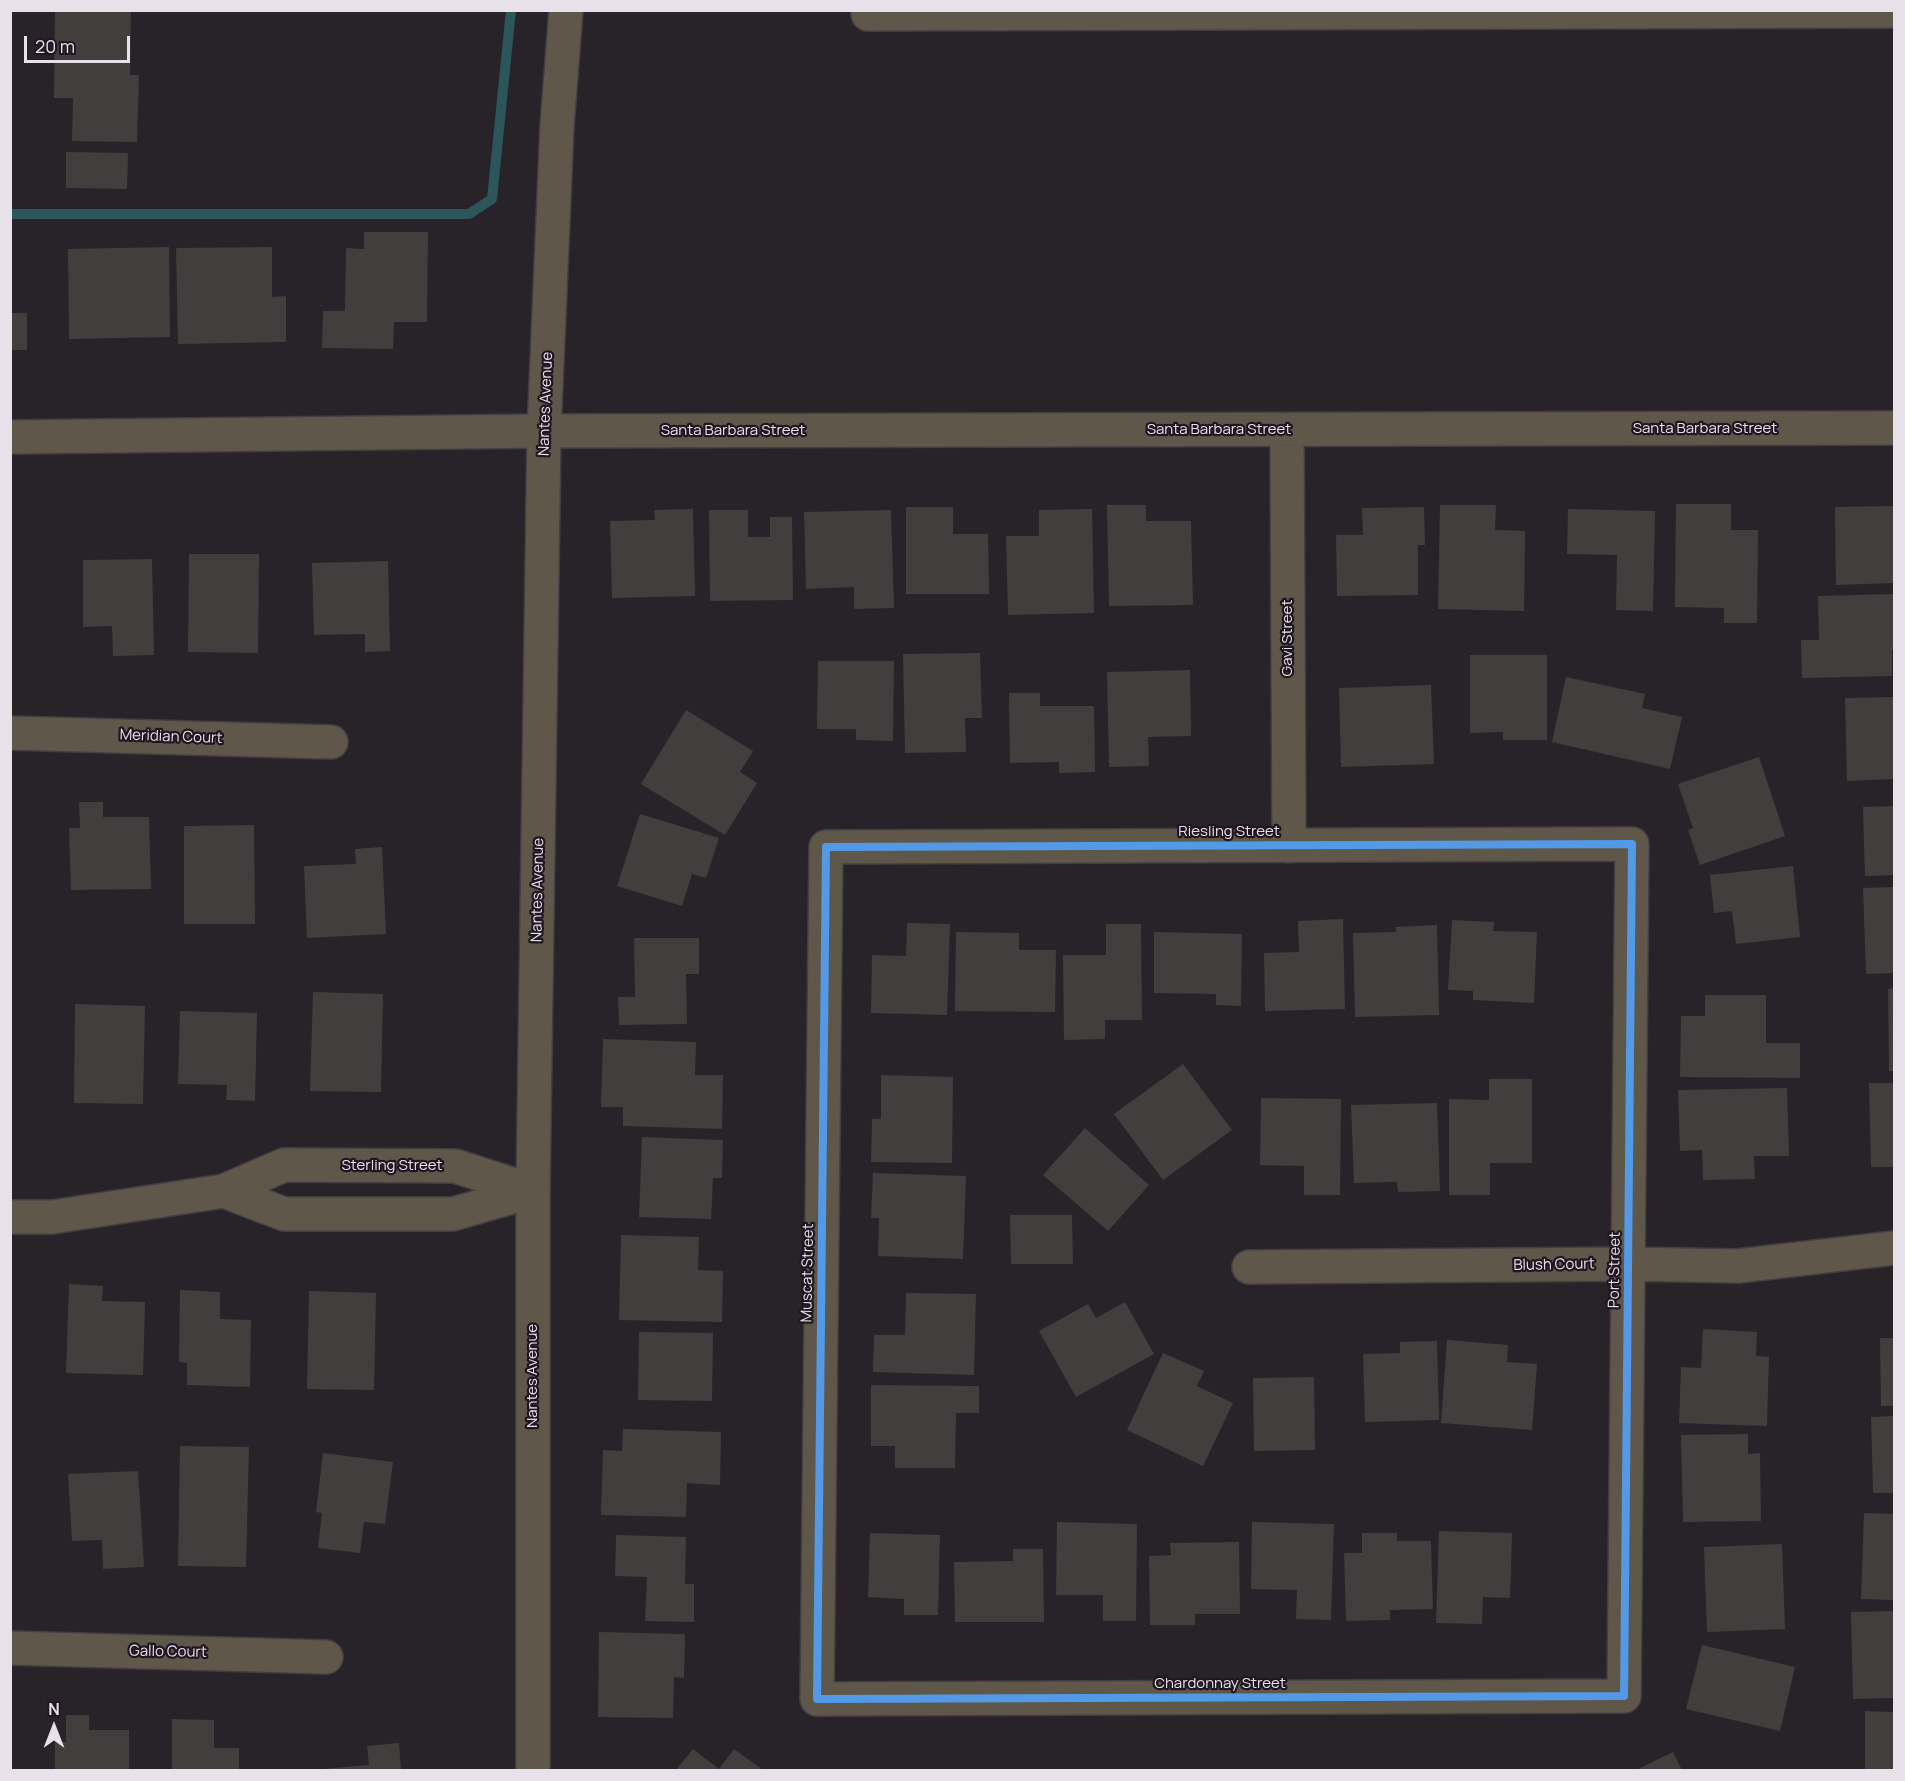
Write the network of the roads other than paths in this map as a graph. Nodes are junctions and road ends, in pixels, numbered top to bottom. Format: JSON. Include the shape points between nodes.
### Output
{"nodes":[{"id":1,"x":566,"y":10,"type":"edge"},
{"id":2,"x":1602,"y":11,"type":"edge"},
{"id":3,"x":1894,"y":11,"type":"edge"},
{"id":4,"x":868,"y":14,"type":"dead end"},
{"id":5,"x":1894,"y":428,"type":"edge"},
{"id":6,"x":1287,"y":430,"type":"junction"},
{"id":7,"x":544,"y":431,"type":"junction"},
{"id":8,"x":10,"y":437,"type":"edge"},
{"id":9,"x":10,"y":733,"type":"edge"},
{"id":10,"x":332,"y":742,"type":"dead end"},
{"id":11,"x":1632,"y":844,"type":"joint"},
{"id":12,"x":1289,"y":846,"type":"junction"},
{"id":13,"x":826,"y":847,"type":"joint"},
{"id":14,"x":225,"y":1191,"type":"junction"},
{"id":15,"x":533,"y":1191,"type":"junction"},
{"id":16,"x":10,"y":1217,"type":"edge"},
{"id":17,"x":1894,"y":1248,"type":"edge"},
{"id":18,"x":1628,"y":1264,"type":"junction"},
{"id":19,"x":1249,"y":1267,"type":"dead end"},
{"id":20,"x":10,"y":1648,"type":"edge"},
{"id":21,"x":326,"y":1657,"type":"dead end"},
{"id":22,"x":1624,"y":1696,"type":"joint"},
{"id":23,"x":817,"y":1699,"type":"joint"},
{"id":24,"x":533,"y":1770,"type":"edge"}],
"edges":[{"from":1,"to":7,"type":"street","name":"Nantes Avenue"},
{"from":2,"to":3,"type":"street"},
{"from":2,"to":4,"type":"street"},
{"from":5,"to":6,"type":"street","name":"Santa Barbara Street"},
{"from":6,"to":7,"type":"street","name":"Santa Barbara Street"},
{"from":6,"to":12,"type":"street","name":"Gavi Street"},
{"from":7,"to":8,"type":"street","name":"Santa Barbara Street"},
{"from":7,"to":15,"type":"street","name":"Nantes Avenue"},
{"from":9,"to":10,"type":"street","name":"Meridian Court"},
{"from":11,"to":12,"type":"street","name":"Riesling Street"},
{"from":11,"to":18,"type":"street","name":"Port Street"},
{"from":12,"to":13,"type":"street","name":"Riesling Street"},
{"from":13,"to":23,"type":"street","name":"Muscat Street"},
{"from":14,"to":15,"type":"street","name":"Sterling Street","via":[[284,1214],[453,1214]]},
{"from":14,"to":15,"type":"street","name":"Sterling Street","via":[[284,1165],[455,1166]]},
{"from":14,"to":16,"type":"street","name":"Sterling Street","via":[[52,1216]]},
{"from":15,"to":24,"type":"street","name":"Nantes Avenue"},
{"from":17,"to":18,"type":"street","name":"Blush Court","via":[[1738,1266]]},
{"from":18,"to":19,"type":"street","name":"Blush Court"},
{"from":18,"to":22,"type":"street","name":"Port Street"},
{"from":20,"to":21,"type":"street","name":"Gallo Court"},
{"from":22,"to":23,"type":"street","name":"Chardonnay Street"}]}
